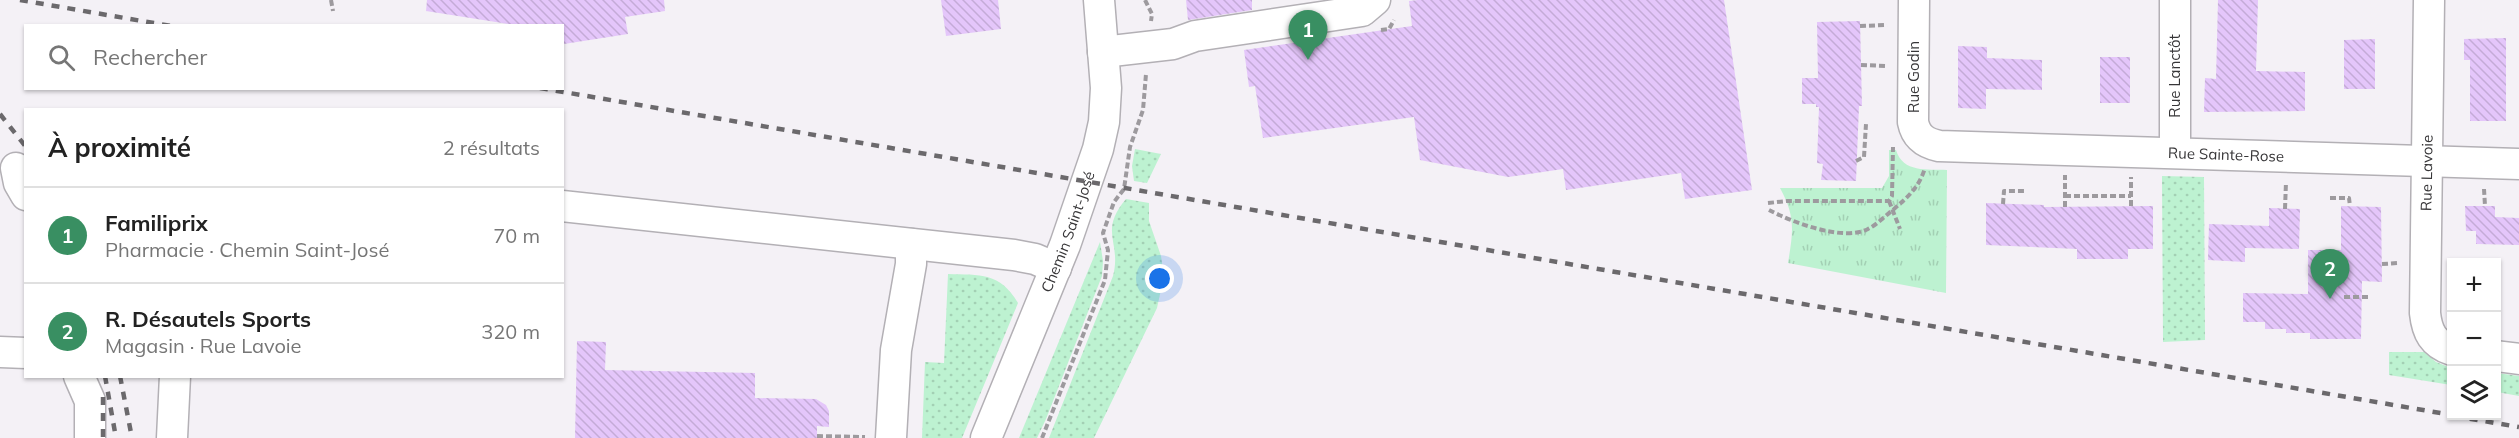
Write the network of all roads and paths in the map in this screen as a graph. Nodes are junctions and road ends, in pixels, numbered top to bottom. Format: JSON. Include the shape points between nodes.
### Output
{"nodes":[{"id":1,"x":331,"y":0,"type":"edge"},
{"id":2,"x":1145,"y":0,"type":"edge"},
{"id":3,"x":1375,"y":0,"type":"edge"},
{"id":4,"x":1914,"y":0,"type":"edge"},
{"id":5,"x":2175,"y":0,"type":"edge"},
{"id":6,"x":2429,"y":0,"type":"edge"},
{"id":7,"x":1097,"y":6,"type":"edge"},
{"id":8,"x":1305,"y":9,"type":"edge"},
{"id":9,"x":333,"y":11,"type":"dead end"},
{"id":10,"x":1895,"y":25,"type":"dead end"},
{"id":11,"x":1860,"y":26,"type":"dead end"},
{"id":12,"x":1150,"y":28,"type":"dead end"},
{"id":13,"x":1103,"y":52,"type":"junction"},
{"id":14,"x":1861,"y":64,"type":"dead end"},
{"id":15,"x":1894,"y":66,"type":"dead end"},
{"id":16,"x":1146,"y":75,"type":"dead end"},
{"id":17,"x":1866,"y":124,"type":"dead end"},
{"id":18,"x":1893,"y":145,"type":"dead end"},
{"id":19,"x":2175,"y":152,"type":"junction"},
{"id":20,"x":1928,"y":157,"type":"junction"},
{"id":21,"x":1857,"y":161,"type":"dead end"},
{"id":22,"x":2427,"y":162,"type":"junction"},
{"id":23,"x":2519,"y":164,"type":"edge"},
{"id":24,"x":2024,"y":191,"type":"dead end"},
{"id":25,"x":2065,"y":196,"type":"dead end"},
{"id":26,"x":2131,"y":196,"type":"dead end"},
{"id":27,"x":2330,"y":198,"type":"dead end"},
{"id":28,"x":1889,"y":201,"type":"junction"},
{"id":29,"x":1768,"y":203,"type":"dead end"},
{"id":30,"x":2003,"y":204,"type":"dead end"},
{"id":31,"x":564,"y":206,"type":"edge"},
{"id":32,"x":2350,"y":206,"type":"dead end"},
{"id":33,"x":1894,"y":209,"type":"junction"},
{"id":34,"x":1769,"y":210,"type":"dead end"},
{"id":35,"x":1900,"y":229,"type":"dead end"},
{"id":36,"x":911,"y":244,"type":"junction"},
{"id":37,"x":2407,"y":263,"type":"dead end"},
{"id":38,"x":2382,"y":264,"type":"dead end"},
{"id":39,"x":1056,"y":268,"type":"junction"},
{"id":40,"x":2344,"y":297,"type":"dead end"},
{"id":41,"x":2371,"y":297,"type":"dead end"},
{"id":42,"x":2444,"y":346,"type":"edge"},
{"id":43,"x":0,"y":352,"type":"edge"},
{"id":44,"x":24,"y":353,"type":"edge"},
{"id":45,"x":2501,"y":357,"type":"edge"},
{"id":46,"x":2519,"y":359,"type":"edge"},
{"id":47,"x":80,"y":378,"type":"edge"},
{"id":48,"x":175,"y":378,"type":"edge"},
{"id":49,"x":817,"y":436,"type":"dead end"},
{"id":50,"x":838,"y":437,"type":"edge"},
{"id":51,"x":90,"y":438,"type":"edge"},
{"id":52,"x":172,"y":438,"type":"edge"},
{"id":53,"x":891,"y":438,"type":"edge"},
{"id":54,"x":986,"y":438,"type":"edge"},
{"id":55,"x":1042,"y":438,"type":"edge"}],
"edges":[{"from":1,"to":9,"type":"path"},
{"from":2,"to":12,"type":"path","via":[[1152,14]]},
{"from":3,"to":8,"type":"street","via":[[1362,12]]},
{"from":4,"to":20,"type":"street","name":"Rue Godin","via":[[1913,122]]},
{"from":5,"to":19,"type":"street","name":"Rue Lanctôt"},
{"from":6,"to":22,"type":"street","name":"Rue Lavoie"},
{"from":7,"to":13,"type":"street","name":"Chemin Saint-José"},
{"from":8,"to":13,"type":"street","via":[[1260,28]]},
{"from":10,"to":11,"type":"path"},
{"from":13,"to":39,"type":"street","name":"Chemin Saint-José","via":[[1106,88],[1101,137]]},
{"from":14,"to":15,"type":"path"},
{"from":16,"to":55,"type":"path","name":"Chemin Saint-José","via":[[1143,110],[1130,147],[1124,189],[1114,202],[1103,232],[1108,249],[1105,280]]},
{"from":17,"to":21,"type":"path","via":[[1864,157]]},
{"from":18,"to":28,"type":"path"},
{"from":19,"to":20,"type":"street","name":"Rue Sainte-Rose","via":[[1950,147]]},
{"from":19,"to":22,"type":"street","name":"Rue Sainte-Rose"},
{"from":20,"to":33,"type":"path","via":[[1916,189]]},
{"from":22,"to":23,"type":"street","name":"Rue Sainte-Rose"},
{"from":22,"to":42,"type":"street","name":"Rue Lavoie","via":[[2426,313],[2430,335]]},
{"from":24,"to":30,"type":"path","via":[[2004,191]]},
{"from":25,"to":26,"type":"path"},
{"from":27,"to":32,"type":"path","via":[[2349,198]]},
{"from":28,"to":29,"type":"path"},
{"from":28,"to":33,"type":"path"},
{"from":31,"to":36,"type":"street"},
{"from":33,"to":34,"type":"path","via":[[1869,229],[1848,232],[1793,223]]},
{"from":33,"to":35,"type":"path"},
{"from":36,"to":39,"type":"street","via":[[1027,257]]},
{"from":36,"to":53,"type":"street","via":[[896,350]]},
{"from":37,"to":38,"type":"path"},
{"from":39,"to":54,"type":"street","name":"Chemin Saint-José"},
{"from":40,"to":41,"type":"path"},
{"from":43,"to":44,"type":"street"},
{"from":45,"to":46,"type":"street"},
{"from":47,"to":51,"type":"street","via":[[90,401]]},
{"from":48,"to":52,"type":"street"},
{"from":49,"to":50,"type":"path"}]}
